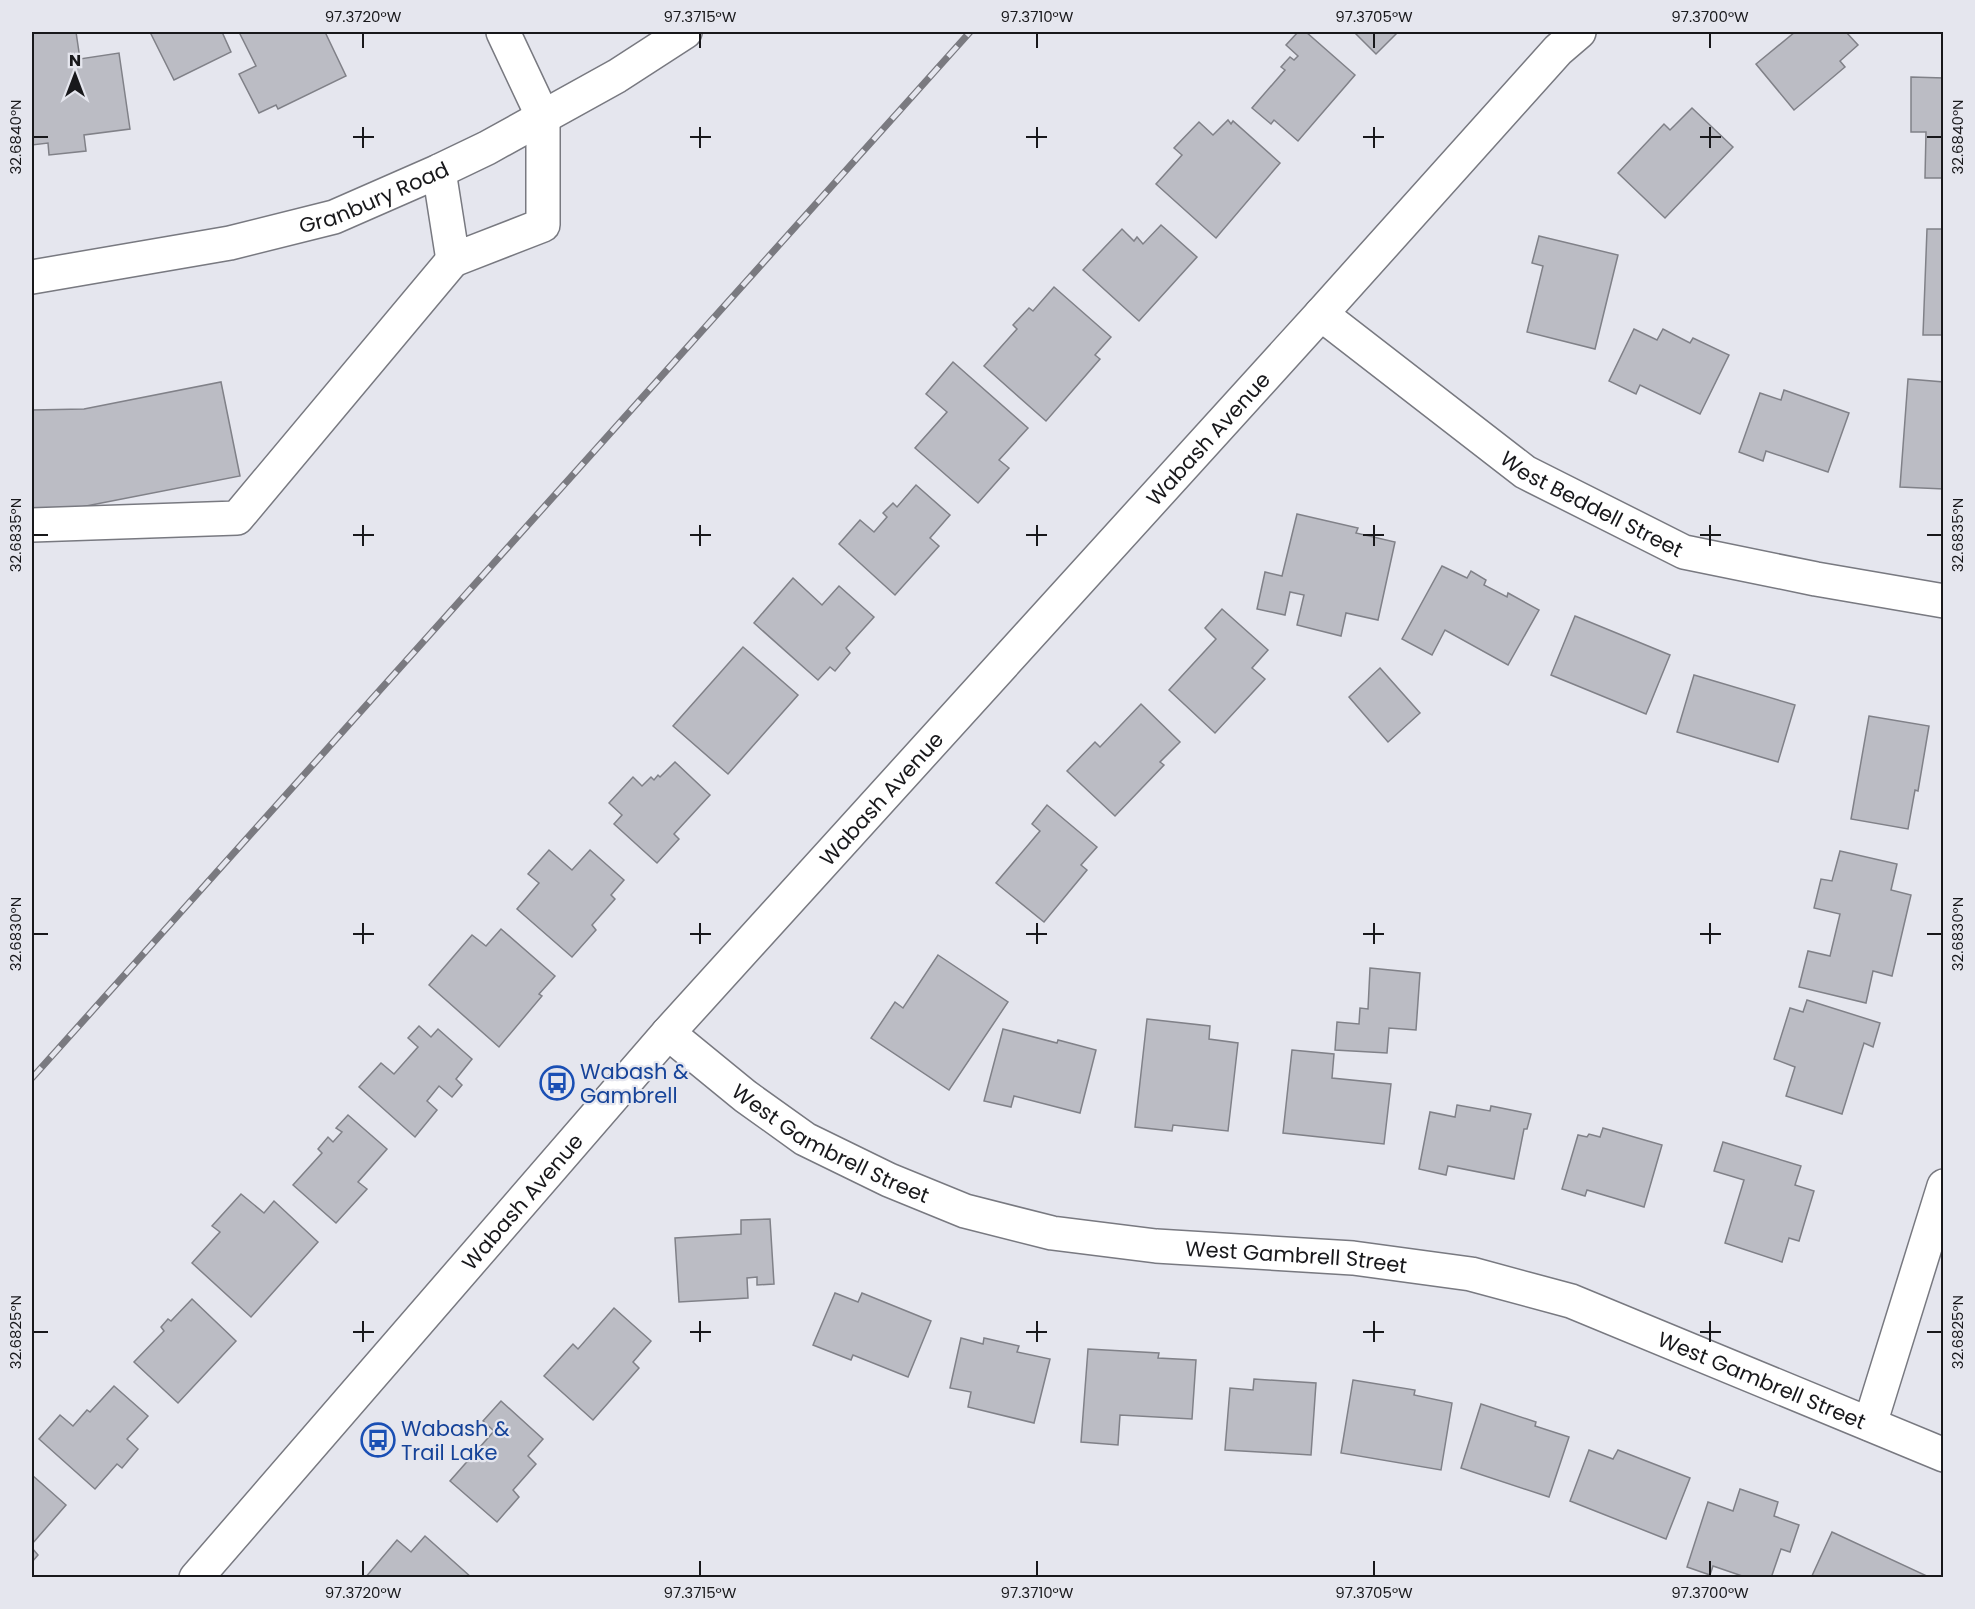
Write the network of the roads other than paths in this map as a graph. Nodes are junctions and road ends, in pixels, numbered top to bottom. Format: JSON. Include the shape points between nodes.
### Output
{"nodes":[{"id":1,"x":503,"y":32,"type":"edge"},
{"id":2,"x":685,"y":32,"type":"edge"},
{"id":3,"x":1579,"y":32,"type":"edge"},
{"id":4,"x":543,"y":117,"type":"junction"},
{"id":5,"x":439,"y":171,"type":"junction"},
{"id":6,"x":453,"y":260,"type":"junction"},
{"id":7,"x":32,"y":277,"type":"edge"},
{"id":8,"x":1321,"y":314,"type":"junction"},
{"id":9,"x":32,"y":525,"type":"edge"},
{"id":10,"x":1944,"y":601,"type":"edge"},
{"id":11,"x":668,"y":1033,"type":"junction"},
{"id":12,"x":1944,"y":1186,"type":"edge"},
{"id":13,"x":1870,"y":1424,"type":"junction"},
{"id":14,"x":1944,"y":1455,"type":"edge"},
{"id":15,"x":196,"y":1578,"type":"edge"}],
"edges":[{"from":1,"to":4,"type":"street"},
{"from":2,"to":4,"type":"street","name":"Granbury Road"},
{"from":3,"to":8,"type":"street","name":"Wabash Avenue","via":[[1558,50]]},
{"from":4,"to":5,"type":"street","name":"Granbury Road"},
{"from":4,"to":6,"type":"street","via":[[543,225]]},
{"from":5,"to":6,"type":"street"},
{"from":5,"to":7,"type":"street","name":"Granbury Road","via":[[334,217],[230,243]]},
{"from":6,"to":9,"type":"street","via":[[237,518]]},
{"from":8,"to":10,"type":"street","name":"West Beddell Street","via":[[1525,472],[1684,552]]},
{"from":8,"to":11,"type":"street","name":"Wabash Avenue"},
{"from":11,"to":13,"type":"street","name":"West Gambrell Street","via":[[805,1139],[889,1180],[966,1211],[1064,1234],[1156,1246],[1353,1258],[1471,1274],[1571,1301]]},
{"from":11,"to":15,"type":"street","name":"Wabash Avenue"},
{"from":12,"to":13,"type":"street"},
{"from":13,"to":14,"type":"street","name":"West Gambrell Street"}]}
